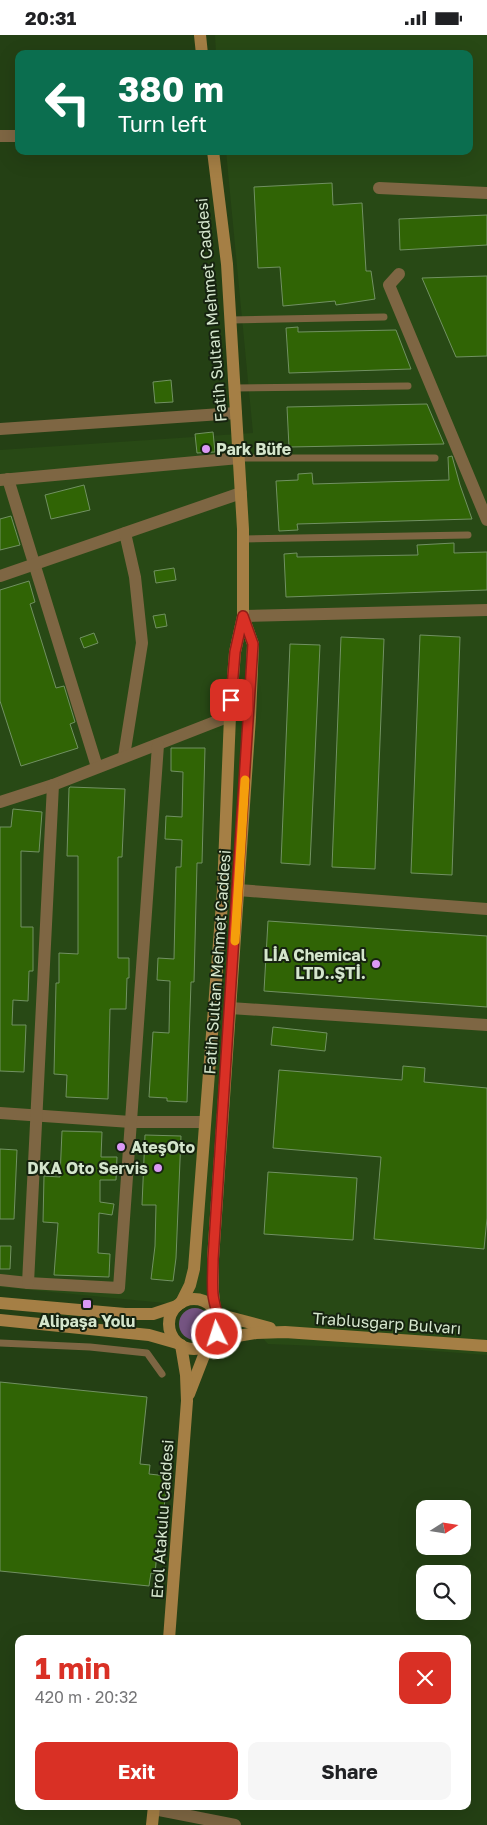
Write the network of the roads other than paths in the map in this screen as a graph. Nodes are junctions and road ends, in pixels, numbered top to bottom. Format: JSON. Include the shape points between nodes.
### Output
{"nodes":[{"id":1,"x":200,"y":35,"type":"edge"},
{"id":2,"x":202,"y":50,"type":"edge"},
{"id":3,"x":15,"y":135,"type":"edge"},
{"id":4,"x":0,"y":136,"type":"edge"},
{"id":5,"x":213,"y":155,"type":"edge"},
{"id":6,"x":379,"y":188,"type":"dead end"},
{"id":7,"x":487,"y":193,"type":"edge"},
{"id":8,"x":399,"y":274,"type":"dead end"},
{"id":9,"x":384,"y":317,"type":"dead end"},
{"id":10,"x":230,"y":321,"type":"junction"},
{"id":11,"x":408,"y":386,"type":"dead end"},
{"id":12,"x":234,"y":388,"type":"junction"},
{"id":13,"x":236,"y":413,"type":"junction"},
{"id":14,"x":0,"y":429,"type":"edge"},
{"id":15,"x":239,"y":458,"type":"junction"},
{"id":16,"x":435,"y":459,"type":"dead end"},
{"id":17,"x":4,"y":480,"type":"edge"},
{"id":18,"x":241,"y":493,"type":"junction"},
{"id":19,"x":487,"y":520,"type":"edge"},
{"id":20,"x":125,"y":533,"type":"junction"},
{"id":21,"x":468,"y":535,"type":"dead end"},
{"id":22,"x":242,"y":539,"type":"junction"},
{"id":23,"x":35,"y":564,"type":"junction"},
{"id":24,"x":0,"y":576,"type":"edge"},
{"id":25,"x":487,"y":610,"type":"edge"},
{"id":26,"x":243,"y":616,"type":"junction"},
{"id":27,"x":230,"y":716,"type":"junction"},
{"id":28,"x":250,"y":717,"type":"junction"},
{"id":29,"x":158,"y":745,"type":"junction"},
{"id":30,"x":124,"y":757,"type":"junction"},
{"id":31,"x":97,"y":767,"type":"junction"},
{"id":32,"x":54,"y":785,"type":"junction"},
{"id":33,"x":0,"y":803,"type":"edge"},
{"id":34,"x":223,"y":890,"type":"junction"},
{"id":35,"x":238,"y":890,"type":"junction"},
{"id":36,"x":487,"y":909,"type":"edge"},
{"id":37,"x":230,"y":1008,"type":"junction"},
{"id":38,"x":487,"y":1025,"type":"edge"},
{"id":39,"x":0,"y":1113,"type":"edge"},
{"id":40,"x":36,"y":1115,"type":"junction"},
{"id":41,"x":131,"y":1122,"type":"junction"},
{"id":42,"x":205,"y":1122,"type":"junction"},
{"id":43,"x":222,"y":1122,"type":"junction"},
{"id":44,"x":0,"y":1280,"type":"edge"},
{"id":45,"x":28,"y":1283,"type":"junction"},
{"id":46,"x":0,"y":1303,"type":"edge"},
{"id":47,"x":179,"y":1305,"type":"junction"},
{"id":48,"x":216,"y":1313,"type":"junction"},
{"id":49,"x":0,"y":1320,"type":"edge"},
{"id":50,"x":285,"y":1332,"type":"junction"},
{"id":51,"x":0,"y":1343,"type":"edge"},
{"id":52,"x":210,"y":1343,"type":"junction"},
{"id":53,"x":179,"y":1344,"type":"junction"},
{"id":54,"x":487,"y":1346,"type":"edge"},
{"id":55,"x":162,"y":1373,"type":"dead end"},
{"id":56,"x":187,"y":1401,"type":"junction"},
{"id":57,"x":169,"y":1635,"type":"edge"},
{"id":58,"x":154,"y":1810,"type":"edge"},
{"id":59,"x":164,"y":1810,"type":"edge"},
{"id":60,"x":152,"y":1825,"type":"edge"},
{"id":61,"x":235,"y":1825,"type":"edge"}],
"edges":[{"from":1,"to":2,"type":"main road"},
{"from":3,"to":4,"type":"street"},
{"from":5,"to":10,"type":"main road","name":"Fatih Sultan Mehmet Caddesi","via":[[227,264]]},
{"from":6,"to":7,"type":"street"},
{"from":8,"to":19,"type":"street","via":[[389,285]]},
{"from":9,"to":10,"type":"lane"},
{"from":10,"to":12,"type":"main road","name":"Fatih Sultan Mehmet Caddesi"},
{"from":11,"to":12,"type":"lane"},
{"from":12,"to":13,"type":"main road","name":"Fatih Sultan Mehmet Caddesi"},
{"from":13,"to":14,"type":"street"},
{"from":13,"to":15,"type":"main road","name":"Fatih Sultan Mehmet Caddesi"},
{"from":15,"to":16,"type":"lane"},
{"from":15,"to":17,"type":"street"},
{"from":15,"to":18,"type":"main road","name":"Fatih Sultan Mehmet Caddesi"},
{"from":17,"to":23,"type":"street"},
{"from":18,"to":20,"type":"street"},
{"from":18,"to":22,"type":"main road","name":"Fatih Sultan Mehmet Caddesi"},
{"from":20,"to":23,"type":"street"},
{"from":20,"to":30,"type":"street","via":[[135,577],[142,643]]},
{"from":21,"to":22,"type":"lane"},
{"from":22,"to":26,"type":"main road","name":"Fatih Sultan Mehmet Caddesi"},
{"from":23,"to":24,"type":"street"},
{"from":23,"to":31,"type":"street"},
{"from":25,"to":26,"type":"street"},
{"from":26,"to":27,"type":"main road","name":"Fatih Sultan Mehmet Caddesi","via":[[235,652]]},
{"from":26,"to":28,"type":"main road","name":"Fatih Sultan Mehmet Caddesi","via":[[253,644]]},
{"from":27,"to":28,"type":"main road"},
{"from":27,"to":29,"type":"street"},
{"from":27,"to":34,"type":"main road","name":"Fatih Sultan Mehmet Caddesi"},
{"from":28,"to":35,"type":"main road","name":"Fatih Sultan Mehmet Caddesi"},
{"from":29,"to":30,"type":"street"},
{"from":29,"to":41,"type":"street"},
{"from":30,"to":31,"type":"street"},
{"from":31,"to":32,"type":"street"},
{"from":32,"to":33,"type":"street"},
{"from":32,"to":40,"type":"street"},
{"from":34,"to":35,"type":"main road"},
{"from":34,"to":42,"type":"main road","name":"Fatih Sultan Mehmet Caddesi"},
{"from":35,"to":36,"type":"street"},
{"from":35,"to":37,"type":"main road","name":"Fatih Sultan Mehmet Caddesi"},
{"from":37,"to":38,"type":"street"},
{"from":37,"to":43,"type":"main road","name":"Fatih Sultan Mehmet Caddesi"},
{"from":39,"to":40,"type":"street"},
{"from":40,"to":41,"type":"street"},
{"from":40,"to":45,"type":"street"},
{"from":41,"to":42,"type":"street"},
{"from":41,"to":45,"type":"street","via":[[120,1288]]},
{"from":42,"to":43,"type":"main road"},
{"from":42,"to":47,"type":"main road","name":"Fatih Sultan Mehmet Caddesi","via":[[194,1269]]},
{"from":43,"to":48,"type":"main road","name":"Fatih Sultan Mehmet Caddesi","via":[[213,1259]]},
{"from":44,"to":45,"type":"street"},
{"from":46,"to":47,"type":"main road","via":[[125,1314],[153,1314]]},
{"from":47,"to":48,"type":"main road","via":[[188,1300],[203,1301]]},
{"from":47,"to":53,"type":"main road","via":[[169,1325],[173,1338]]},
{"from":48,"to":50,"type":"main road","name":"Trablusgarp Bulvarı"},
{"from":48,"to":52,"type":"main road","via":[[219,1328]]},
{"from":49,"to":53,"type":"main road","via":[[149,1335]]},
{"from":50,"to":52,"type":"main road","name":"Trablusgarp Bulvarı","via":[[256,1333]]},
{"from":50,"to":54,"type":"main road","name":"Trablusgarp Bulvarı"},
{"from":51,"to":55,"type":"lane","via":[[147,1353]]},
{"from":52,"to":53,"type":"main road","via":[[194,1349]]},
{"from":52,"to":56,"type":"main road"},
{"from":53,"to":56,"type":"main road","via":[[186,1375]]},
{"from":56,"to":57,"type":"main road","name":"Erol Atakulu Caddesi"},
{"from":58,"to":60,"type":"main road"},
{"from":59,"to":61,"type":"street"}]}
